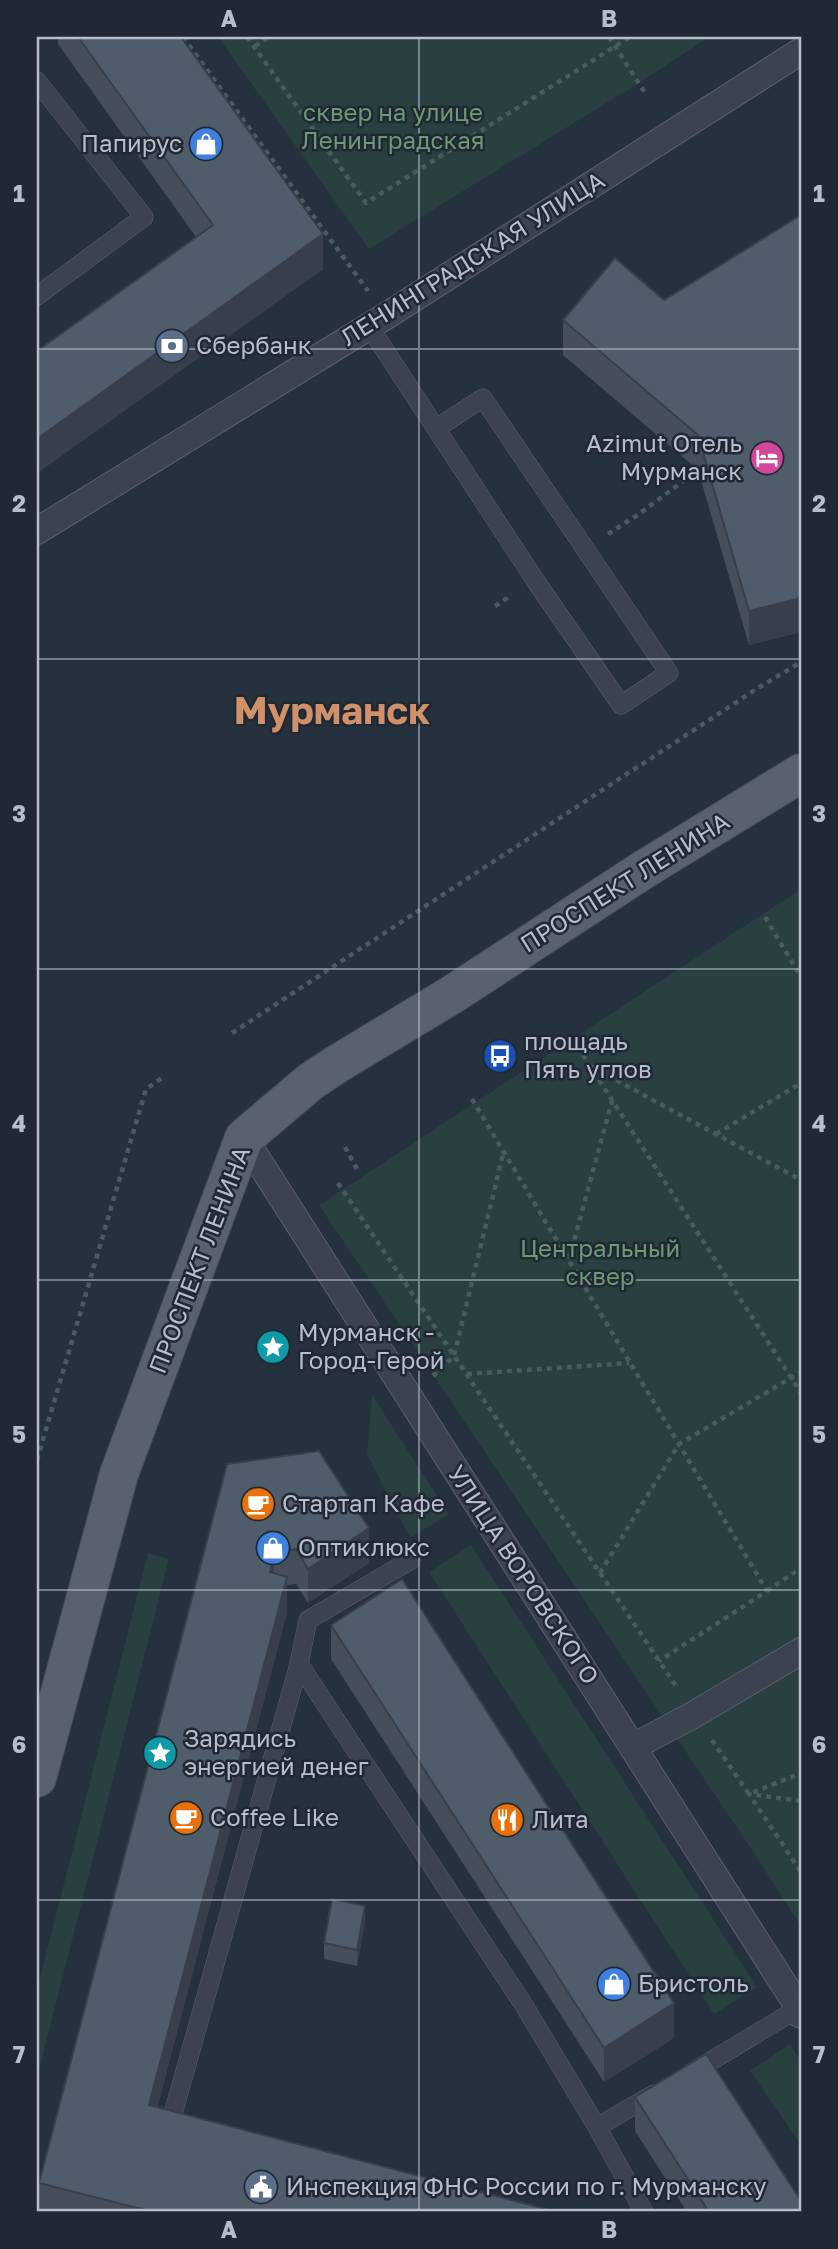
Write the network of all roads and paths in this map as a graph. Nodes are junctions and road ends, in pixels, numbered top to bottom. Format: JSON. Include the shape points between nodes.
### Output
{"nodes":[{"id":1,"x":183,"y":37,"type":"edge"},
{"id":2,"x":247,"y":37,"type":"edge"},
{"id":3,"x":269,"y":37,"type":"edge"},
{"id":4,"x":609,"y":37,"type":"edge"},
{"id":5,"x":630,"y":37,"type":"edge"},
{"id":6,"x":255,"y":46,"type":"junction"},
{"id":7,"x":615,"y":46,"type":"junction"},
{"id":8,"x":801,"y":51,"type":"edge"},
{"id":9,"x":37,"y":82,"type":"edge"},
{"id":10,"x":647,"y":96,"type":"dead end"},
{"id":11,"x":37,"y":296,"type":"edge"},
{"id":12,"x":377,"y":321,"type":"junction"},
{"id":13,"x":437,"y":428,"type":"junction"},
{"id":14,"x":698,"y":470,"type":"edge"},
{"id":15,"x":37,"y":531,"type":"edge"},
{"id":16,"x":586,"y":549,"type":"junction"},
{"id":17,"x":801,"y":662,"type":"edge"},
{"id":18,"x":801,"y":773,"type":"edge"},
{"id":19,"x":765,"y":917,"type":"dead end"},
{"id":20,"x":801,"y":977,"type":"edge"},
{"id":21,"x":232,"y":1032,"type":"dead end"},
{"id":22,"x":572,"y":1038,"type":"dead end"},
{"id":23,"x":589,"y":1065,"type":"junction"},
{"id":24,"x":166,"y":1076,"type":"dead end"},
{"id":25,"x":801,"y":1083,"type":"edge"},
{"id":26,"x":472,"y":1099,"type":"dead end"},
{"id":27,"x":612,"y":1101,"type":"junction"},
{"id":28,"x":716,"y":1134,"type":"junction"},
{"id":29,"x":244,"y":1138,"type":"junction"},
{"id":30,"x":345,"y":1147,"type":"dead end"},
{"id":31,"x":504,"y":1153,"type":"junction"},
{"id":32,"x":358,"y":1171,"type":"dead end"},
{"id":33,"x":801,"y":1180,"type":"edge"},
{"id":34,"x":338,"y":1183,"type":"dead end"},
{"id":35,"x":568,"y":1260,"type":"junction"},
{"id":36,"x":454,"y":1356,"type":"junction"},
{"id":37,"x":630,"y":1363,"type":"junction"},
{"id":38,"x":801,"y":1372,"type":"edge"},
{"id":39,"x":466,"y":1374,"type":"junction"},
{"id":40,"x":792,"y":1378,"type":"junction"},
{"id":41,"x":801,"y":1393,"type":"edge"},
{"id":42,"x":411,"y":1398,"type":"junction"},
{"id":43,"x":679,"y":1444,"type":"junction"},
{"id":44,"x":37,"y":1460,"type":"edge"},
{"id":45,"x":411,"y":1560,"type":"dead end"},
{"id":46,"x":801,"y":1568,"type":"edge"},
{"id":47,"x":600,"y":1573,"type":"junction"},
{"id":48,"x":767,"y":1591,"type":"junction"},
{"id":49,"x":801,"y":1651,"type":"edge"},
{"id":50,"x":659,"y":1661,"type":"junction"},
{"id":51,"x":299,"y":1664,"type":"junction"},
{"id":52,"x":695,"y":1714,"type":"junction"},
{"id":53,"x":633,"y":1747,"type":"junction"},
{"id":54,"x":801,"y":1773,"type":"edge"},
{"id":55,"x":37,"y":1778,"type":"edge"},
{"id":56,"x":749,"y":1794,"type":"junction"},
{"id":57,"x":801,"y":1801,"type":"edge"},
{"id":58,"x":801,"y":1872,"type":"edge"},
{"id":59,"x":800,"y":2010,"type":"edge"},
{"id":60,"x":597,"y":2127,"type":"junction"},
{"id":61,"x":206,"y":2130,"type":"edge"},
{"id":62,"x":644,"y":2212,"type":"edge"}],
"edges":[{"from":1,"to":12,"type":"path"},
{"from":2,"to":6,"type":"path"},
{"from":3,"to":6,"type":"path"},
{"from":4,"to":7,"type":"path"},
{"from":5,"to":7,"type":"path"},
{"from":6,"to":7,"type":"path","via":[[366,203]]},
{"from":7,"to":10,"type":"path"},
{"from":8,"to":12,"type":"street","name":"ЛЕНИНГРАДСКАЯ УЛИЦА"},
{"from":9,"to":11,"type":"lane","via":[[144,217]]},
{"from":12,"to":13,"type":"lane"},
{"from":12,"to":15,"type":"street","name":"ЛЕНИНГРАДСКАЯ УЛИЦА"},
{"from":13,"to":16,"type":"lane","via":[[483,398]]},
{"from":13,"to":16,"type":"lane","via":[[621,705],[669,673]]},
{"from":14,"to":16,"type":"path"},
{"from":17,"to":21,"type":"path"},
{"from":18,"to":29,"type":"main road","name":"ПРОСПЕКТ ЛЕНИНА","via":[[337,1064]]},
{"from":19,"to":20,"type":"path"},
{"from":22,"to":23,"type":"path"},
{"from":23,"to":27,"type":"path"},
{"from":23,"to":28,"type":"path"},
{"from":24,"to":44,"type":"path","via":[[146,1089]]},
{"from":25,"to":28,"type":"path"},
{"from":26,"to":31,"type":"path"},
{"from":27,"to":35,"type":"path"},
{"from":27,"to":40,"type":"path"},
{"from":28,"to":33,"type":"path"},
{"from":29,"to":42,"type":"street","name":"УЛИЦА ВОРОВСКОГО"},
{"from":29,"to":55,"type":"main road","name":"ПРОСПЕКТ ЛЕНИНА","via":[[119,1474]]},
{"from":30,"to":32,"type":"path"},
{"from":31,"to":35,"type":"path"},
{"from":31,"to":36,"type":"path"},
{"from":34,"to":36,"type":"path"},
{"from":35,"to":37,"type":"path"},
{"from":36,"to":39,"type":"path"},
{"from":36,"to":42,"type":"path"},
{"from":37,"to":39,"type":"path"},
{"from":37,"to":43,"type":"path"},
{"from":38,"to":40,"type":"path"},
{"from":39,"to":47,"type":"path"},
{"from":40,"to":41,"type":"path"},
{"from":40,"to":43,"type":"path"},
{"from":42,"to":53,"type":"street","name":"УЛИЦА ВОРОВСКОГО"},
{"from":43,"to":47,"type":"path"},
{"from":43,"to":48,"type":"path"},
{"from":45,"to":51,"type":"lane","via":[[308,1620]]},
{"from":46,"to":48,"type":"path"},
{"from":47,"to":50,"type":"path"},
{"from":48,"to":50,"type":"path"},
{"from":49,"to":52,"type":"street"},
{"from":50,"to":52,"type":"path"},
{"from":51,"to":60,"type":"lane","via":[[525,2007]]},
{"from":51,"to":61,"type":"lane","via":[[171,2121]]},
{"from":52,"to":53,"type":"street"},
{"from":52,"to":56,"type":"path"},
{"from":53,"to":59,"type":"street","name":"УЛИЦА ВОРОВСКОГО"},
{"from":54,"to":56,"type":"path"},
{"from":56,"to":57,"type":"path"},
{"from":56,"to":58,"type":"path"},
{"from":59,"to":60,"type":"lane"},
{"from":60,"to":62,"type":"lane"}]}
